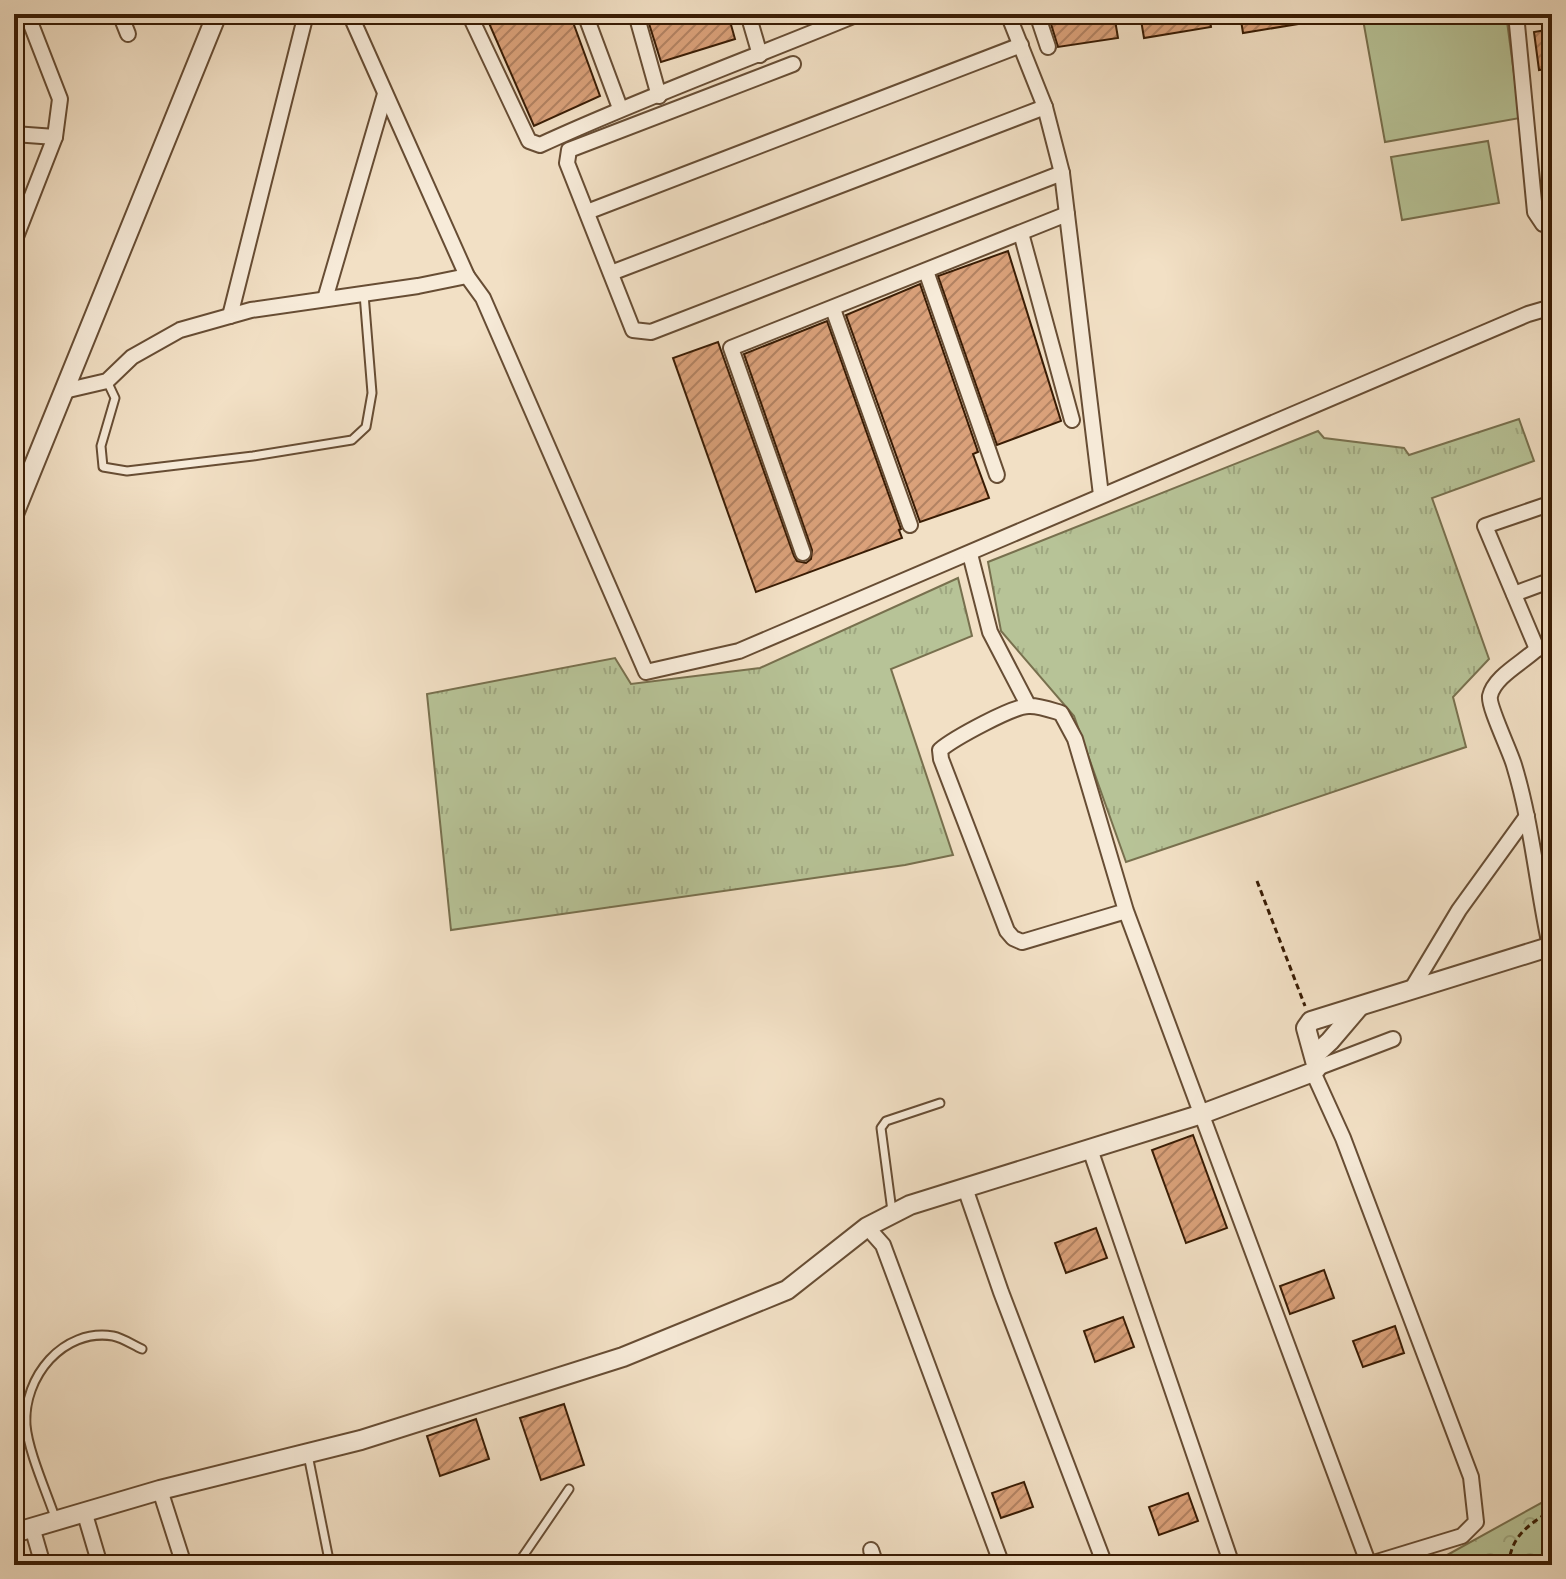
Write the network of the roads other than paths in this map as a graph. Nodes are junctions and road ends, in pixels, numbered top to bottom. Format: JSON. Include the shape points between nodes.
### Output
{"nodes":[{"id":1,"x":27,"y":14,"type":"edge"},
{"id":2,"x":120,"y":14,"type":"edge"},
{"id":3,"x":217,"y":14,"type":"edge"},
{"id":4,"x":306,"y":14,"type":"edge"},
{"id":5,"x":350,"y":14,"type":"edge"},
{"id":6,"x":469,"y":14,"type":"edge"},
{"id":7,"x":585,"y":14,"type":"edge"},
{"id":8,"x":636,"y":14,"type":"edge"},
{"id":9,"x":748,"y":14,"type":"edge"},
{"id":10,"x":858,"y":14,"type":"edge"},
{"id":11,"x":1008,"y":14,"type":"edge"},
{"id":12,"x":1037,"y":14,"type":"edge"},
{"id":13,"x":1516,"y":14,"type":"edge"},
{"id":14,"x":128,"y":34,"type":"dead end"},
{"id":15,"x":1021,"y":45,"type":"junction"},
{"id":16,"x":1048,"y":47,"type":"dead end"},
{"id":17,"x":760,"y":55,"type":"junction"},
{"id":18,"x":793,"y":64,"type":"dead end"},
{"id":19,"x":385,"y":94,"type":"junction"},
{"id":20,"x":659,"y":96,"type":"junction"},
{"id":21,"x":1045,"y":107,"type":"junction"},
{"id":22,"x":620,"y":108,"type":"junction"},
{"id":23,"x":14,"y":134,"type":"edge"},
{"id":24,"x":55,"y":137,"type":"junction"},
{"id":25,"x":1062,"y":173,"type":"junction"},
{"id":26,"x":587,"y":212,"type":"junction"},
{"id":27,"x":1067,"y":214,"type":"junction"},
{"id":28,"x":1552,"y":225,"type":"edge"},
{"id":29,"x":1021,"y":233,"type":"junction"},
{"id":30,"x":14,"y":242,"type":"edge"},
{"id":31,"x":926,"y":271,"type":"junction"},
{"id":32,"x":611,"y":273,"type":"junction"},
{"id":33,"x":467,"y":276,"type":"junction"},
{"id":34,"x":364,"y":294,"type":"junction"},
{"id":35,"x":325,"y":299,"type":"junction"},
{"id":36,"x":1552,"y":307,"type":"edge"},
{"id":37,"x":833,"y":309,"type":"junction"},
{"id":38,"x":230,"y":316,"type":"junction"},
{"id":39,"x":107,"y":381,"type":"junction"},
{"id":40,"x":64,"y":391,"type":"junction"},
{"id":41,"x":1072,"y":420,"type":"dead end"},
{"id":42,"x":997,"y":475,"type":"dead end"},
{"id":43,"x":1101,"y":495,"type":"junction"},
{"id":44,"x":1552,"y":503,"type":"edge"},
{"id":45,"x":14,"y":514,"type":"edge"},
{"id":46,"x":910,"y":525,"type":"dead end"},
{"id":47,"x":803,"y":553,"type":"dead end"},
{"id":48,"x":970,"y":554,"type":"junction"},
{"id":49,"x":1552,"y":580,"type":"edge"},
{"id":50,"x":1514,"y":594,"type":"junction"},
{"id":51,"x":1552,"y":644,"type":"edge"},
{"id":52,"x":1537,"y":649,"type":"junction"},
{"id":53,"x":1028,"y":705,"type":"junction"},
{"id":54,"x":1527,"y":816,"type":"junction"},
{"id":55,"x":1126,"y":911,"type":"junction"},
{"id":56,"x":1551,"y":946,"type":"edge"},
{"id":57,"x":1411,"y":990,"type":"junction"},
{"id":58,"x":1361,"y":1005,"type":"junction"},
{"id":59,"x":1393,"y":1039,"type":"dead end"},
{"id":60,"x":1315,"y":1065,"type":"junction"},
{"id":61,"x":940,"y":1103,"type":"dead end"},
{"id":62,"x":1202,"y":1114,"type":"junction"},
{"id":63,"x":1090,"y":1149,"type":"junction"},
{"id":64,"x":965,"y":1188,"type":"junction"},
{"id":65,"x":893,"y":1214,"type":"junction"},
{"id":66,"x":867,"y":1227,"type":"junction"},
{"id":67,"x":142,"y":1349,"type":"dead end"},
{"id":68,"x":307,"y":1453,"type":"junction"},
{"id":69,"x":569,"y":1489,"type":"dead end"},
{"id":70,"x":160,"y":1490,"type":"junction"},
{"id":71,"x":84,"y":1511,"type":"junction"},
{"id":72,"x":56,"y":1520,"type":"junction"},
{"id":73,"x":23,"y":1530,"type":"edge"},
{"id":74,"x":871,"y":1550,"type":"dead end"},
{"id":75,"x":43,"y":1565,"type":"edge"},
{"id":76,"x":100,"y":1565,"type":"edge"},
{"id":77,"x":184,"y":1565,"type":"edge"},
{"id":78,"x":330,"y":1565,"type":"edge"},
{"id":79,"x":517,"y":1565,"type":"edge"},
{"id":80,"x":876,"y":1565,"type":"edge"},
{"id":81,"x":1002,"y":1565,"type":"edge"},
{"id":82,"x":1105,"y":1565,"type":"edge"},
{"id":83,"x":1232,"y":1565,"type":"edge"},
{"id":84,"x":1368,"y":1565,"type":"edge"}],
"edges":[{"from":1,"to":24,"type":"street","via":[[60,99]]},
{"from":2,"to":14,"type":"street"},
{"from":3,"to":40,"type":"street"},
{"from":4,"to":38,"type":"street"},
{"from":5,"to":19,"type":"street"},
{"from":6,"to":22,"type":"street","via":[[533,144]]},
{"from":7,"to":22,"type":"street"},
{"from":8,"to":20,"type":"street"},
{"from":9,"to":17,"type":"street"},
{"from":10,"to":17,"type":"street"},
{"from":11,"to":15,"type":"street"},
{"from":12,"to":16,"type":"street"},
{"from":13,"to":28,"type":"street","via":[[1535,212],[1543,224]]},
{"from":15,"to":21,"type":"street"},
{"from":15,"to":26,"type":"street"},
{"from":17,"to":20,"type":"street"},
{"from":18,"to":26,"type":"street","via":[[569,150],[567,163]]},
{"from":19,"to":33,"type":"street"},
{"from":19,"to":35,"type":"street"},
{"from":20,"to":22,"type":"street"},
{"from":21,"to":25,"type":"street"},
{"from":21,"to":32,"type":"street"},
{"from":23,"to":24,"type":"street"},
{"from":24,"to":30,"type":"street"},
{"from":25,"to":27,"type":"street"},
{"from":25,"to":32,"type":"street","via":[[651,332],[633,330]]},
{"from":26,"to":32,"type":"street"},
{"from":27,"to":29,"type":"street"},
{"from":27,"to":43,"type":"street"},
{"from":29,"to":31,"type":"street"},
{"from":29,"to":41,"type":"street"},
{"from":31,"to":37,"type":"street"},
{"from":31,"to":42,"type":"street"},
{"from":33,"to":34,"type":"street"},
{"from":33,"to":48,"type":"street","via":[[483,298],[646,672],[739,651]]},
{"from":34,"to":35,"type":"street"},
{"from":34,"to":39,"type":"lane","via":[[372,393],[366,427],[352,440],[127,471],[103,467],[101,446],[115,398]]},
{"from":35,"to":38,"type":"street"},
{"from":36,"to":43,"type":"street"},
{"from":37,"to":46,"type":"street"},
{"from":37,"to":47,"type":"street","via":[[731,348]]},
{"from":38,"to":39,"type":"street","via":[[180,330],[132,357]]},
{"from":39,"to":40,"type":"street"},
{"from":40,"to":45,"type":"street"},
{"from":43,"to":48,"type":"street"},
{"from":44,"to":50,"type":"street","via":[[1485,526]]},
{"from":48,"to":53,"type":"street","via":[[990,632]]},
{"from":49,"to":50,"type":"street"},
{"from":50,"to":52,"type":"street"},
{"from":51,"to":52,"type":"street"},
{"from":52,"to":54,"type":"street","via":[[1495,681],[1489,699]]},
{"from":53,"to":55,"type":"street","via":[[1061,713],[1075,739]]},
{"from":53,"to":55,"type":"street","via":[[940,750],[1007,931],[1022,942]]},
{"from":54,"to":56,"type":"street"},
{"from":54,"to":57,"type":"street","via":[[1459,910]]},
{"from":55,"to":62,"type":"street"},
{"from":56,"to":57,"type":"street"},
{"from":57,"to":58,"type":"street"},
{"from":58,"to":60,"type":"street"},
{"from":58,"to":60,"type":"street","via":[[1311,1021],[1306,1028]]},
{"from":59,"to":60,"type":"street"},
{"from":60,"to":62,"type":"street"},
{"from":60,"to":84,"type":"street","via":[[1471,1477],[1476,1522],[1462,1536]]},
{"from":61,"to":65,"type":"lane","via":[[886,1121],[881,1128]]},
{"from":62,"to":63,"type":"street"},
{"from":62,"to":84,"type":"street"},
{"from":63,"to":64,"type":"street"},
{"from":63,"to":83,"type":"street"},
{"from":64,"to":65,"type":"street"},
{"from":64,"to":82,"type":"street"},
{"from":65,"to":66,"type":"street"},
{"from":66,"to":68,"type":"street","via":[[787,1290],[623,1357]]},
{"from":66,"to":81,"type":"street","via":[[883,1245]]},
{"from":67,"to":72,"type":"lane","via":[[116,1336],[88,1336],[64,1346],[31,1385],[26,1430]]},
{"from":68,"to":70,"type":"street"},
{"from":68,"to":78,"type":"lane"},
{"from":69,"to":79,"type":"lane"},
{"from":70,"to":71,"type":"street"},
{"from":70,"to":77,"type":"street"},
{"from":71,"to":72,"type":"street"},
{"from":71,"to":76,"type":"street"},
{"from":72,"to":73,"type":"street"},
{"from":73,"to":75,"type":"street"},
{"from":74,"to":80,"type":"street"}]}
